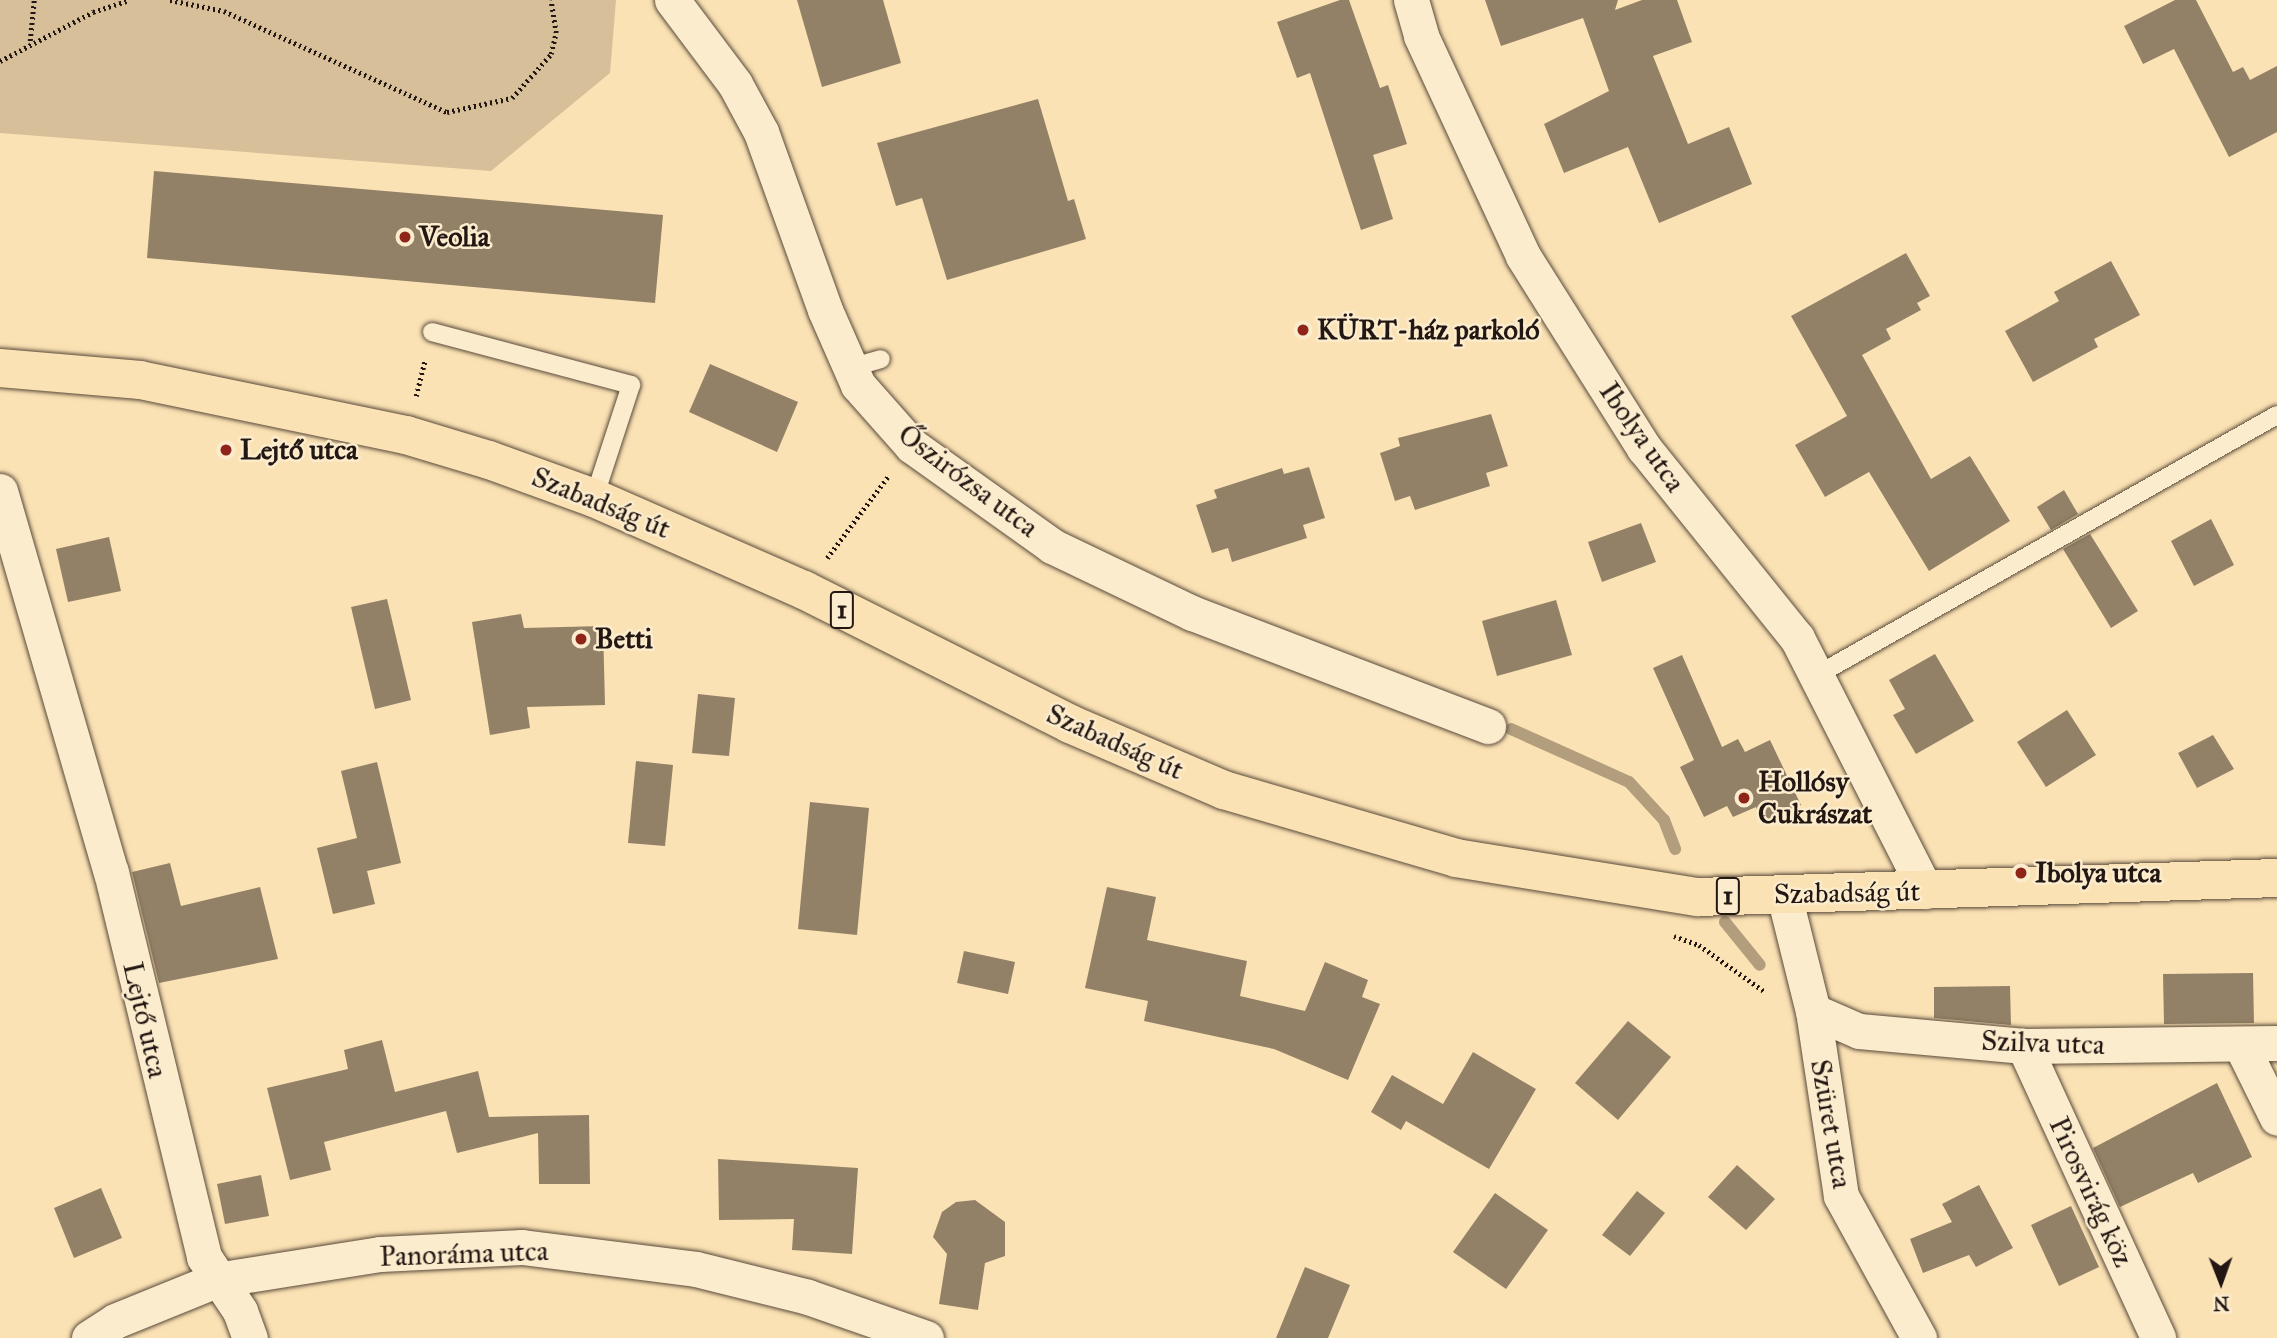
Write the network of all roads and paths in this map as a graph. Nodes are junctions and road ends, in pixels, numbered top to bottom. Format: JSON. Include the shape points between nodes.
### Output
{"nodes":[{"id":1,"x":34,"y":0,"type":"edge"},
{"id":2,"x":130,"y":0,"type":"edge"},
{"id":3,"x":170,"y":0,"type":"edge"},
{"id":4,"x":551,"y":0,"type":"edge"},
{"id":5,"x":672,"y":0,"type":"edge"},
{"id":6,"x":1411,"y":0,"type":"edge"},
{"id":7,"x":30,"y":42,"type":"junction"},
{"id":8,"x":0,"y":61,"type":"edge"},
{"id":9,"x":432,"y":332,"type":"joint"},
{"id":10,"x":0,"y":368,"type":"edge"},
{"id":11,"x":2277,"y":415,"type":"edge"},
{"id":12,"x":406,"y":435,"type":"junction"},
{"id":13,"x":912,"y":446,"type":"junction"},
{"id":14,"x":0,"y":491,"type":"edge"},
{"id":15,"x":594,"y":498,"type":"junction"},
{"id":16,"x":804,"y":590,"type":"junction"},
{"id":17,"x":1819,"y":674,"type":"junction"},
{"id":18,"x":1488,"y":726,"type":"dead end"},
{"id":19,"x":2277,"y":878,"type":"edge"},
{"id":20,"x":1926,"y":891,"type":"junction"},
{"id":21,"x":1784,"y":895,"type":"junction"},
{"id":22,"x":1667,"y":934,"type":"dead end"},
{"id":23,"x":1764,"y":991,"type":"dead end"},
{"id":24,"x":1814,"y":1011,"type":"junction"},
{"id":25,"x":2277,"y":1043,"type":"edge"},
{"id":26,"x":2241,"y":1045,"type":"junction"},
{"id":27,"x":2024,"y":1046,"type":"junction"},
{"id":28,"x":2277,"y":1118,"type":"edge"},
{"id":29,"x":216,"y":1280,"type":"junction"},
{"id":30,"x":89,"y":1338,"type":"edge"},
{"id":31,"x":250,"y":1338,"type":"edge"},
{"id":32,"x":926,"y":1338,"type":"edge"},
{"id":33,"x":1919,"y":1338,"type":"edge"},
{"id":34,"x":2158,"y":1338,"type":"edge"}],
"edges":[{"from":1,"to":7,"type":"path"},
{"from":2,"to":7,"type":"path"},
{"from":3,"to":4,"type":"path","via":[[224,12],[447,113],[512,98],[551,54],[556,33]]},
{"from":5,"to":13,"type":"street","name":"Őszirózsa utca","via":[[735,84],[761,132],[866,363],[858,385]]},
{"from":6,"to":17,"type":"street","name":"Ibolya utca","via":[[1421,36],[1523,256],[1644,448]]},
{"from":7,"to":8,"type":"path"},
{"from":9,"to":12,"type":"path"},
{"from":9,"to":15,"type":"lane","via":[[631,386]]},
{"from":10,"to":12,"type":"main road","name":"Szabadság út","number":"1","via":[[139,380]]},
{"from":11,"to":17,"type":"lane"},
{"from":12,"to":15,"type":"main road","name":"Szabadság út","number":"1"},
{"from":13,"to":16,"type":"path"},
{"from":13,"to":18,"type":"street","name":"Őszirózsa utca","via":[[1052,546],[1192,613]]},
{"from":14,"to":29,"type":"street","name":"Lejtő utca","via":[[111,872],[182,1177]]},
{"from":15,"to":16,"type":"main road","name":"Szabadság út","number":"1"},
{"from":16,"to":21,"type":"main road","name":"Szabadság út","number":"1","via":[[1070,724],[1224,790],[1336,826],[1455,858],[1601,884],[1698,897]]},
{"from":17,"to":20,"type":"street","name":"Ibolya utca"},
{"from":19,"to":20,"type":"main road","name":"Szabadság út","number":"1"},
{"from":20,"to":21,"type":"main road","name":"Szabadság út","number":"1"},
{"from":21,"to":24,"type":"street","name":"Szüret utca"},
{"from":22,"to":23,"type":"path","via":[[1699,945]]},
{"from":24,"to":27,"type":"street","name":"Szilva utca","via":[[1859,1031]]},
{"from":24,"to":33,"type":"street","name":"Szüret utca","via":[[1841,1196]]},
{"from":25,"to":26,"type":"street","name":"Szilva utca"},
{"from":26,"to":27,"type":"street","name":"Szilva utca"},
{"from":26,"to":28,"type":"street"},
{"from":27,"to":34,"type":"street","name":"Pirosvirág köz"},
{"from":29,"to":30,"type":"street","name":"Panoráma utca","via":[[114,1321]]},
{"from":29,"to":31,"type":"street","name":"Lejtő utca","via":[[240,1311]]},
{"from":29,"to":32,"type":"street","name":"Panoráma utca","via":[[380,1254],[522,1247],[696,1269],[808,1297]]}]}
